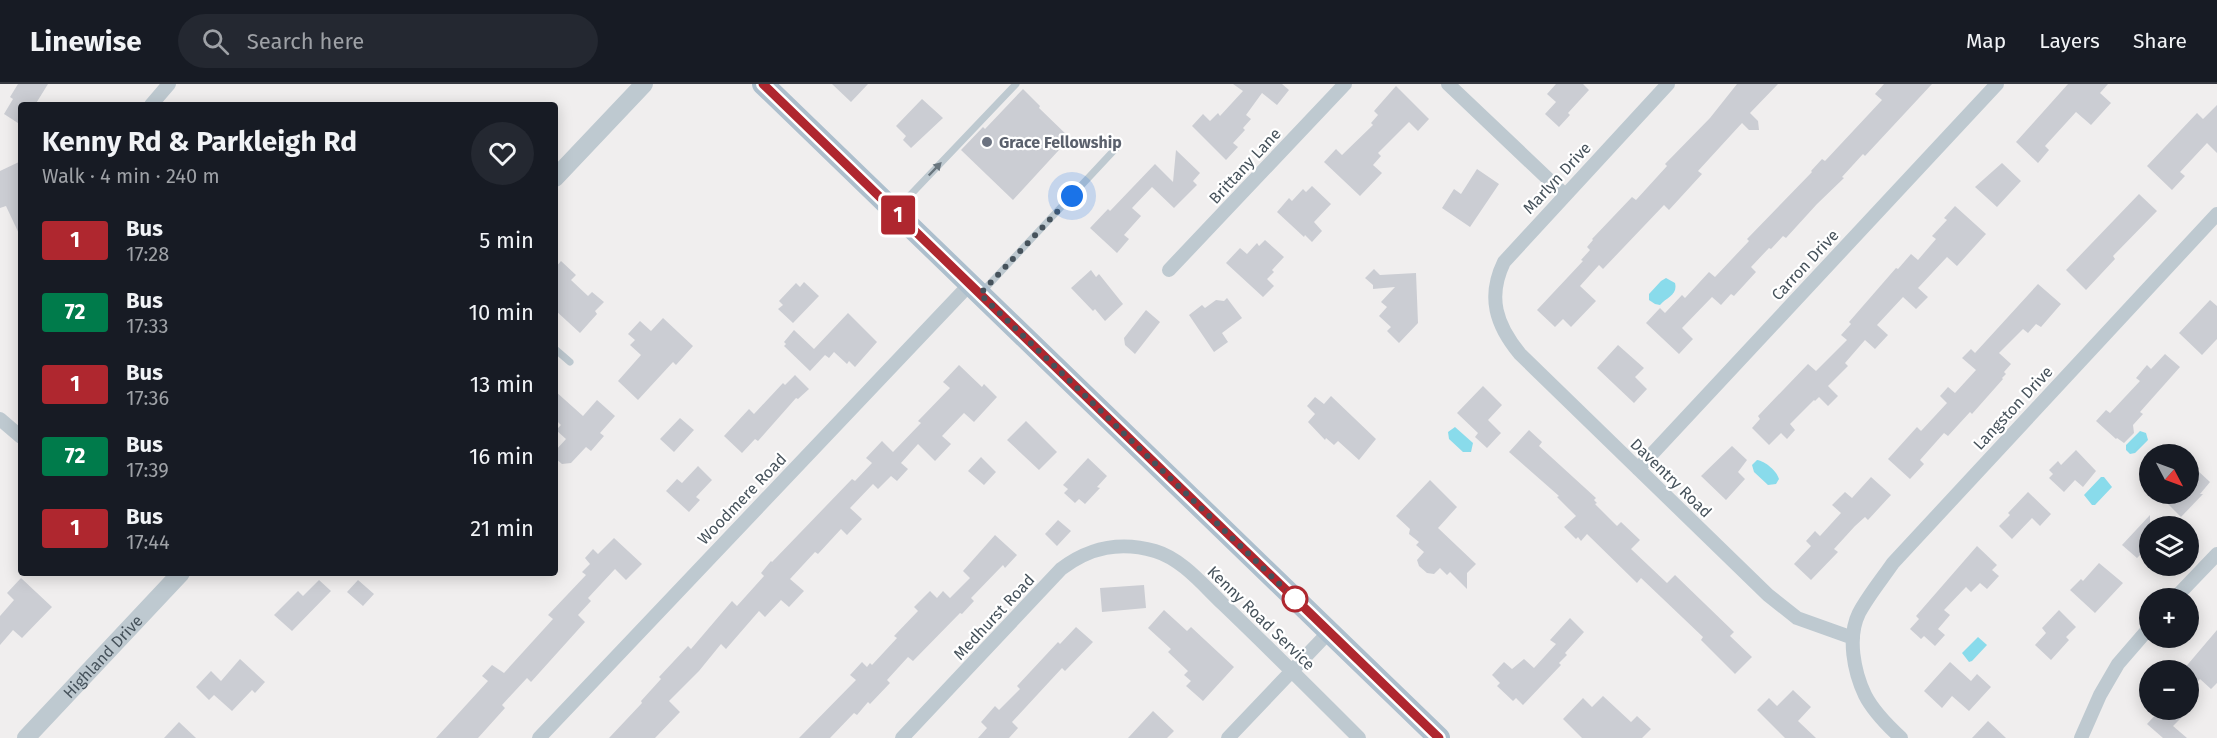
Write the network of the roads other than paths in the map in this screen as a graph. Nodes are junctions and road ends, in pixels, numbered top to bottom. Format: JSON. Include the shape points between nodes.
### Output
{"nodes":[{"id":1,"x":168,"y":84,"type":"edge"},
{"id":2,"x":644,"y":84,"type":"edge"},
{"id":3,"x":763,"y":84,"type":"edge"},
{"id":4,"x":1016,"y":84,"type":"edge"},
{"id":5,"x":1345,"y":84,"type":"edge"},
{"id":6,"x":1448,"y":84,"type":"edge"},
{"id":7,"x":1668,"y":84,"type":"edge"},
{"id":8,"x":1996,"y":84,"type":"edge"},
{"id":9,"x":153,"y":102,"type":"edge"},
{"id":10,"x":1118,"y":146,"type":"dead end"},
{"id":11,"x":558,"y":174,"type":"edge"},
{"id":12,"x":1565,"y":195,"type":"junction"},
{"id":13,"x":895,"y":212,"type":"junction"},
{"id":14,"x":2217,"y":214,"type":"edge"},
{"id":15,"x":1169,"y":270,"type":"dead end"},
{"id":16,"x":975,"y":289,"type":"junction"},
{"id":17,"x":1496,"y":307,"type":"joint"},
{"id":18,"x":558,"y":352,"type":"edge"},
{"id":19,"x":570,"y":363,"type":"dead end"},
{"id":20,"x":0,"y":419,"type":"edge"},
{"id":21,"x":18,"y":434,"type":"edge"},
{"id":22,"x":1638,"y":469,"type":"junction"},
{"id":23,"x":1126,"y":545,"type":"joint"},
{"id":24,"x":2217,"y":554,"type":"edge"},
{"id":25,"x":173,"y":576,"type":"edge"},
{"id":26,"x":2185,"y":588,"type":"edge"},
{"id":27,"x":1329,"y":632,"type":"junction"},
{"id":28,"x":1853,"y":638,"type":"junction"},
{"id":29,"x":2139,"y":640,"type":"edge"},
{"id":30,"x":1292,"y":670,"type":"junction"},
{"id":31,"x":26,"y":738,"type":"edge"},
{"id":32,"x":539,"y":738,"type":"edge"},
{"id":33,"x":902,"y":738,"type":"edge"},
{"id":34,"x":1228,"y":738,"type":"edge"},
{"id":35,"x":1359,"y":738,"type":"edge"},
{"id":36,"x":1439,"y":738,"type":"edge"},
{"id":37,"x":1901,"y":738,"type":"edge"},
{"id":38,"x":2081,"y":738,"type":"edge"}],
"edges":[{"from":1,"to":9,"type":"street"},
{"from":2,"to":11,"type":"street"},
{"from":3,"to":13,"type":"main road"},
{"from":13,"to":4,"type":"lane","one_way":true},
{"from":5,"to":15,"type":"street","name":"Brittany Lane"},
{"from":6,"to":12,"type":"street"},
{"from":7,"to":12,"type":"street","name":"Marlyn Drive"},
{"from":8,"to":22,"type":"street","name":"Carron Drive"},
{"from":10,"to":16,"type":"lane"},
{"from":12,"to":17,"type":"street","name":"Marlyn Drive","via":[[1504,262],[1497,276]]},
{"from":13,"to":16,"type":"main road"},
{"from":14,"to":28,"type":"street","name":"Langston Drive","via":[[1893,563],[1858,615]]},
{"from":16,"to":27,"type":"main road"},
{"from":16,"to":32,"type":"street","name":"Woodmere Road"},
{"from":17,"to":22,"type":"street","name":"Daventry Road","via":[[1500,324],[1520,354]]},
{"from":18,"to":19,"type":"lane"},
{"from":20,"to":21,"type":"street"},
{"from":22,"to":28,"type":"street","name":"Daventry Road","via":[[1768,595],[1797,618]]},
{"from":23,"to":30,"type":"street","name":"Kenny Road Service","via":[[1157,551],[1185,568]]},
{"from":23,"to":33,"type":"street","name":"Medhurst Road","via":[[1091,551],[1061,569]]},
{"from":24,"to":26,"type":"street"},
{"from":25,"to":31,"type":"street","name":"Highland Drive"},
{"from":27,"to":30,"type":"street"},
{"from":27,"to":36,"type":"main road"},
{"from":28,"to":37,"type":"street","via":[[1854,660],[1866,696]]},
{"from":29,"to":38,"type":"street","via":[[2118,664]]},
{"from":30,"to":34,"type":"street"},
{"from":30,"to":35,"type":"street","name":"Kenny Road Service"}]}
